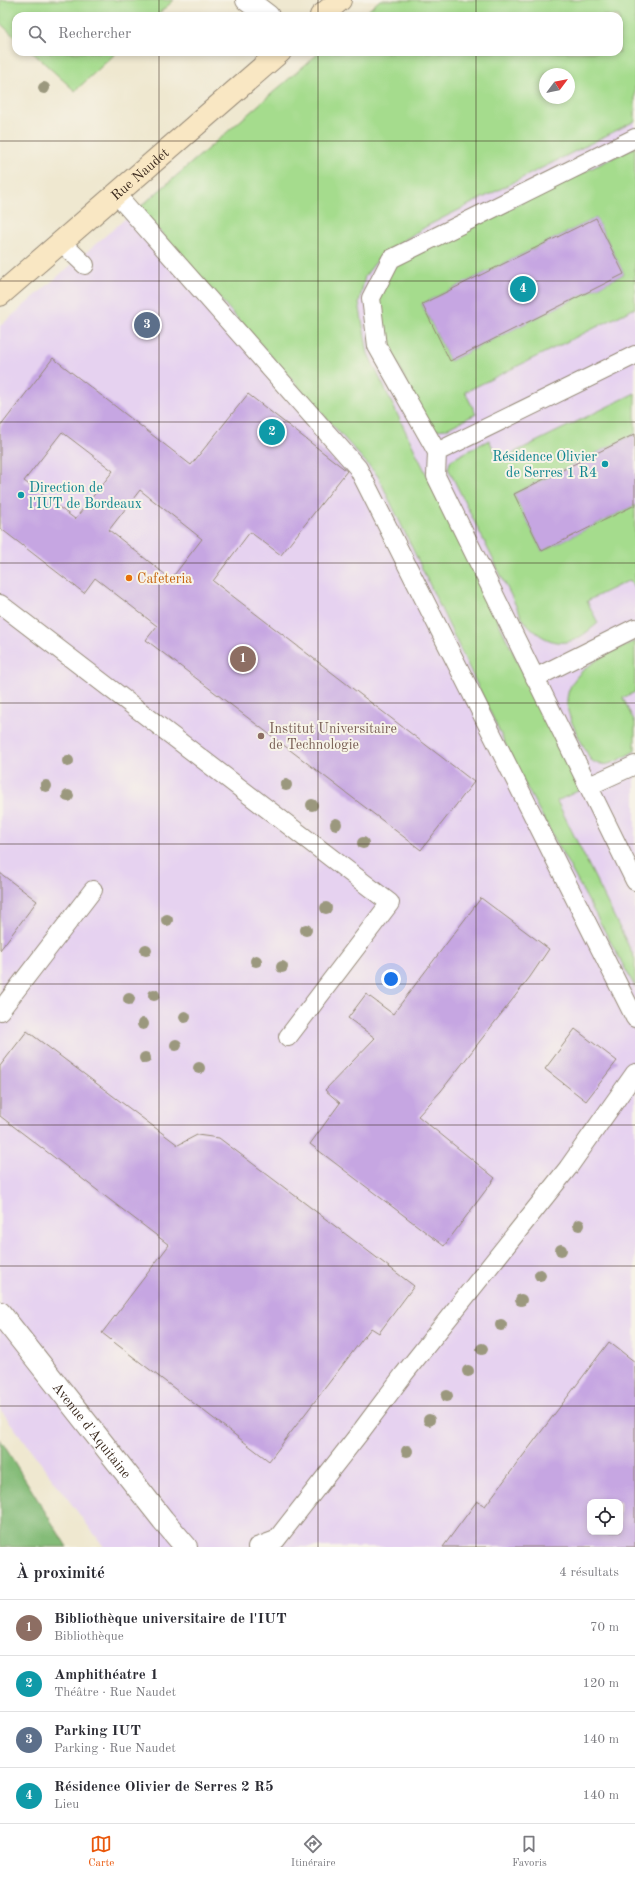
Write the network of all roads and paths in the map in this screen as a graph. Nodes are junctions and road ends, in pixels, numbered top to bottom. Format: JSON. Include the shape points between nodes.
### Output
{"nodes":[{"id":1,"x":247,"y":0,"type":"edge"},
{"id":2,"x":340,"y":0,"type":"edge"},
{"id":3,"x":263,"y":12,"type":"edge"},
{"id":4,"x":326,"y":12,"type":"edge"},
{"id":5,"x":275,"y":56,"type":"edge"},
{"id":6,"x":635,"y":138,"type":"edge"},
{"id":7,"x":116,"y":194,"type":"junction"},
{"id":8,"x":61,"y":242,"type":"junction"},
{"id":9,"x":85,"y":265,"type":"dead end"},
{"id":10,"x":0,"y":295,"type":"edge"},
{"id":11,"x":635,"y":354,"type":"edge"},
{"id":12,"x":437,"y":452,"type":"junction"},
{"id":13,"x":0,"y":604,"type":"edge"},
{"id":14,"x":635,"y":628,"type":"edge"},
{"id":15,"x":535,"y":678,"type":"junction"},
{"id":16,"x":635,"y":765,"type":"edge"},
{"id":17,"x":589,"y":786,"type":"junction"},
{"id":18,"x":635,"y":881,"type":"edge"},
{"id":19,"x":93,"y":890,"type":"dead end"},
{"id":20,"x":0,"y":1011,"type":"edge"},
{"id":21,"x":635,"y":1018,"type":"edge"},
{"id":22,"x":288,"y":1036,"type":"dead end"},
{"id":23,"x":635,"y":1073,"type":"edge"},
{"id":24,"x":0,"y":1313,"type":"edge"},
{"id":25,"x":186,"y":1547,"type":"edge"},
{"id":26,"x":257,"y":1547,"type":"edge"}],
"edges":[{"from":1,"to":3,"type":"street"},
{"from":2,"to":4,"type":"street"},
{"from":5,"to":7,"type":"street","name":"Rue Naudet"},
{"from":6,"to":12,"type":"lane","via":[[391,259],[371,298],[377,346]]},
{"from":7,"to":8,"type":"street","name":"Rue Naudet"},
{"from":7,"to":21,"type":"lane","via":[[358,468]]},
{"from":8,"to":9,"type":"lane"},
{"from":8,"to":10,"type":"street","name":"Rue Naudet"},
{"from":11,"to":12,"type":"lane"},
{"from":12,"to":15,"type":"lane","via":[[436,476]]},
{"from":13,"to":22,"type":"lane","via":[[390,904]]},
{"from":14,"to":15,"type":"lane"},
{"from":15,"to":17,"type":"lane"},
{"from":16,"to":17,"type":"lane"},
{"from":17,"to":18,"type":"lane"},
{"from":19,"to":20,"type":"lane"},
{"from":23,"to":26,"type":"lane","via":[[568,1168],[281,1534],[276,1540]]},
{"from":24,"to":25,"type":"street","name":"Avenue d'Aquitaine"}]}
